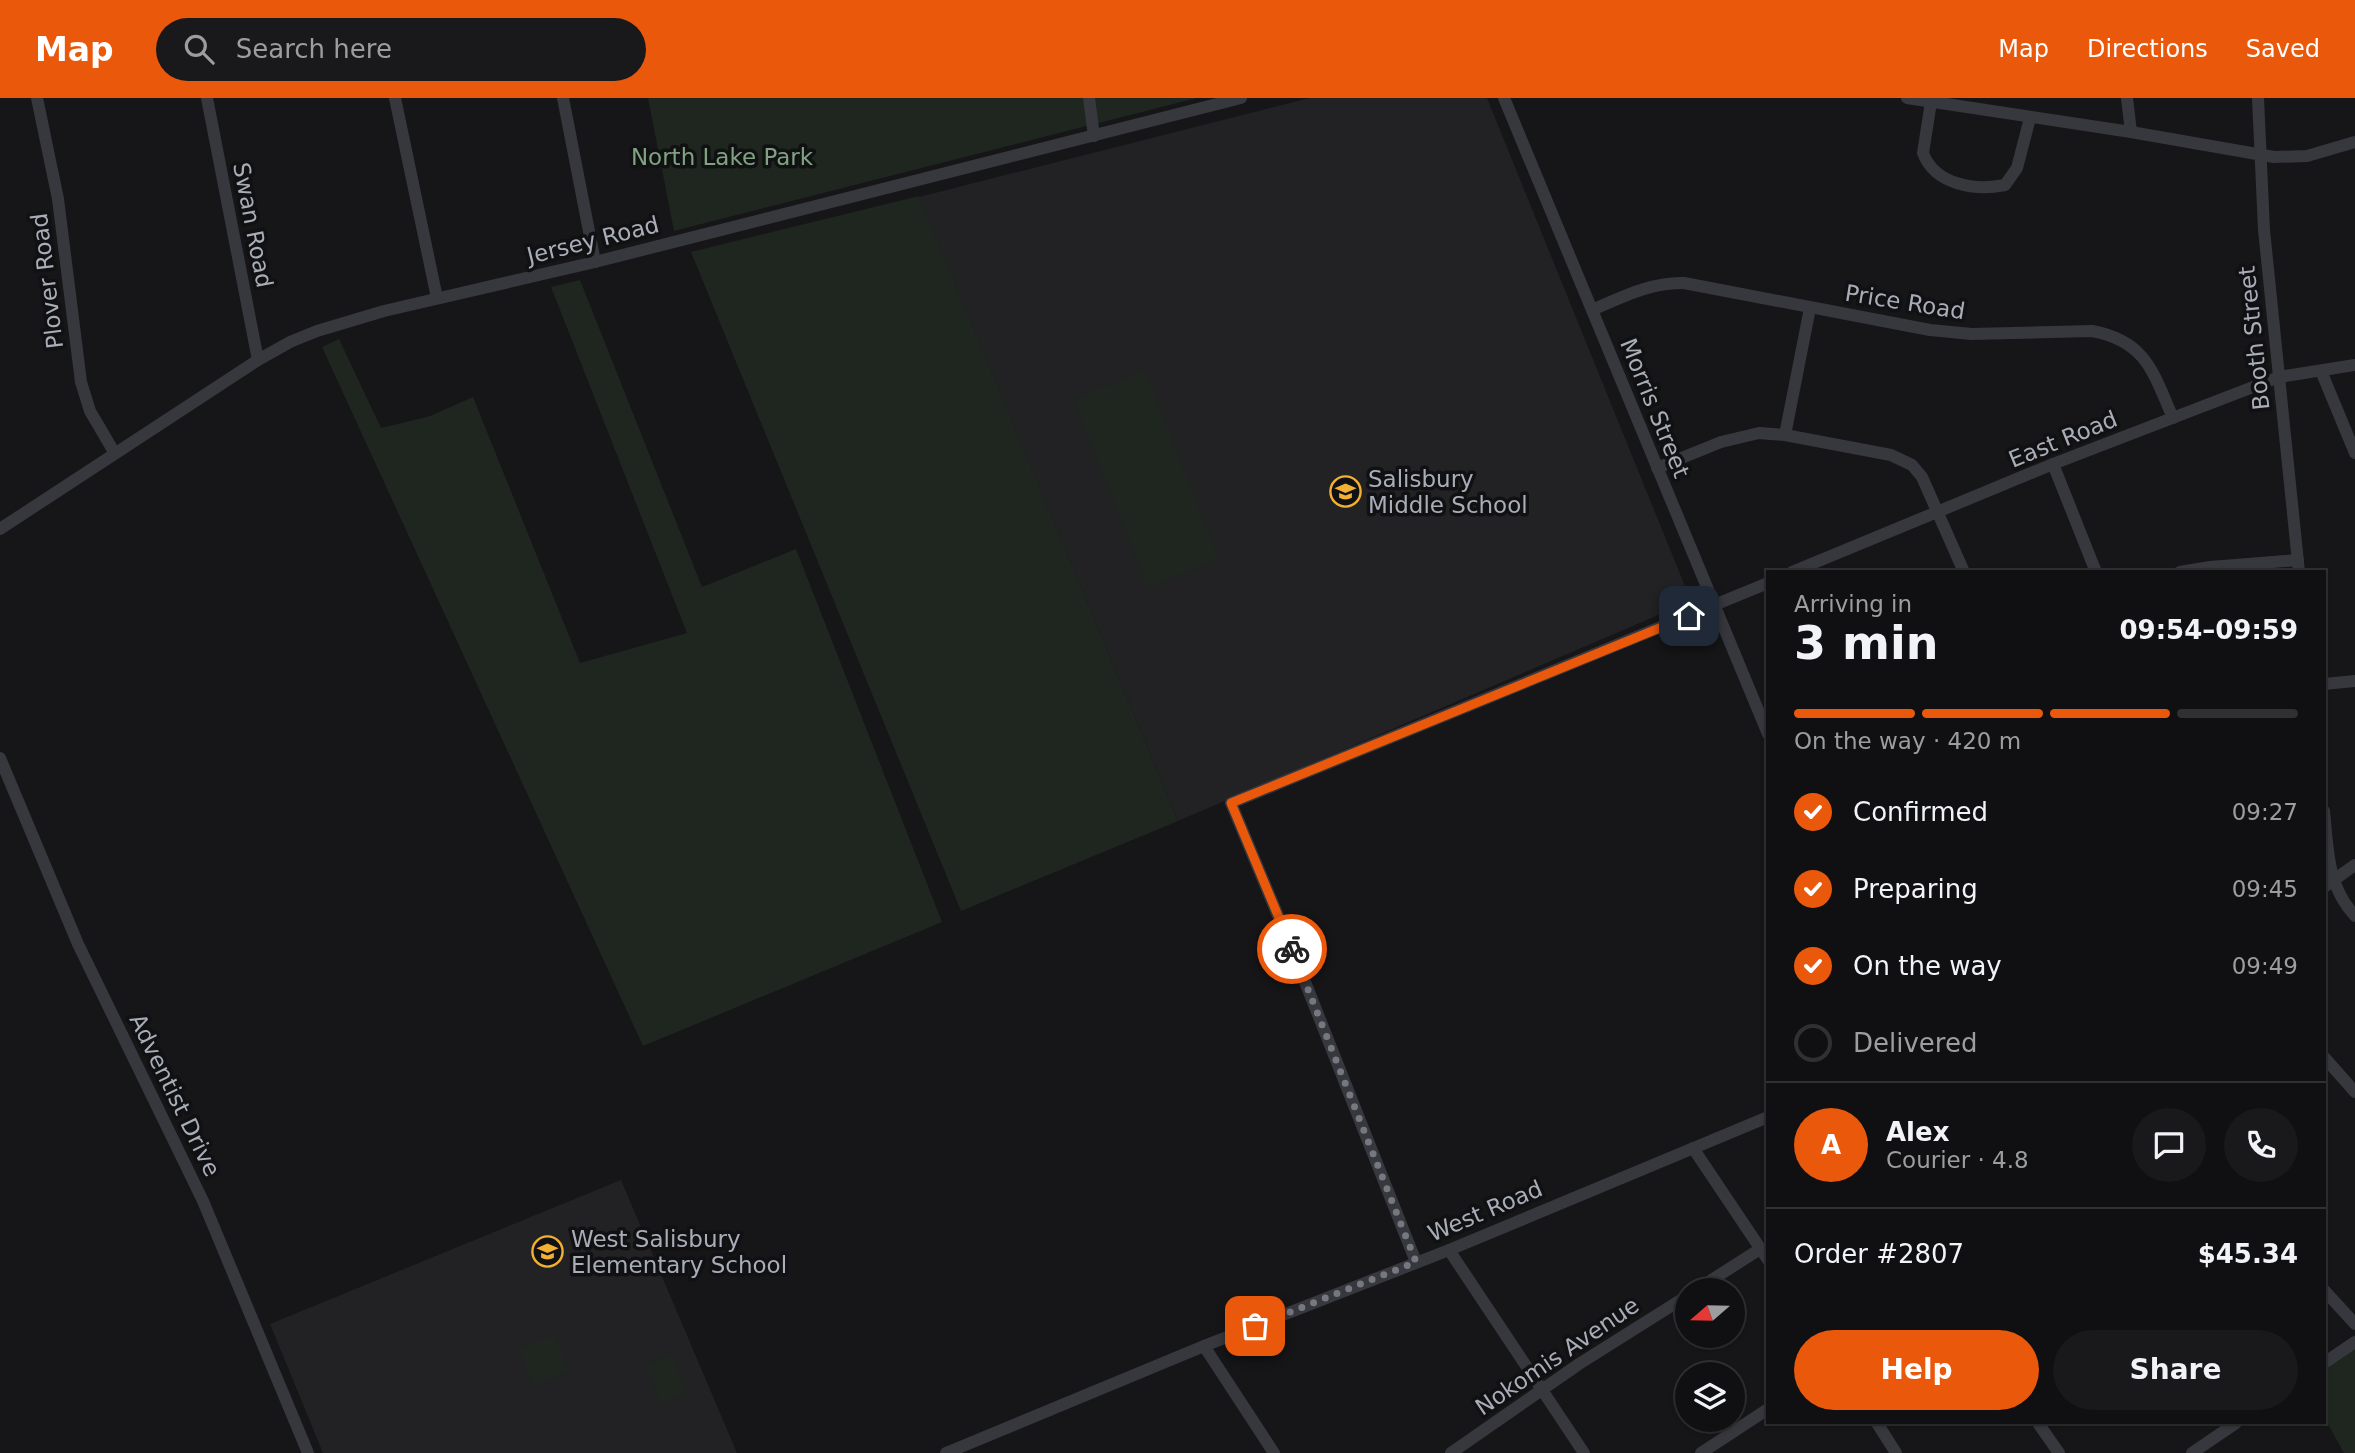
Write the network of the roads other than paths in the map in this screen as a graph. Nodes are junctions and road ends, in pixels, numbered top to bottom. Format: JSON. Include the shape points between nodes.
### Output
{"nodes":[{"id":1,"x":37,"y":98,"type":"edge"},
{"id":2,"x":208,"y":98,"type":"edge"},
{"id":3,"x":396,"y":98,"type":"edge"},
{"id":4,"x":563,"y":98,"type":"edge"},
{"id":5,"x":1089,"y":98,"type":"edge"},
{"id":6,"x":1241,"y":98,"type":"edge"},
{"id":7,"x":1504,"y":98,"type":"edge"},
{"id":8,"x":1907,"y":98,"type":"edge"},
{"id":9,"x":2127,"y":98,"type":"edge"},
{"id":10,"x":2258,"y":98,"type":"edge"},
{"id":11,"x":1931,"y":102,"type":"junction"},
{"id":12,"x":1960,"y":102,"type":"edge"},
{"id":13,"x":2030,"y":118,"type":"junction"},
{"id":14,"x":2131,"y":132,"type":"junction"},
{"id":15,"x":1094,"y":136,"type":"junction"},
{"id":16,"x":2355,"y":142,"type":"edge"},
{"id":17,"x":2260,"y":155,"type":"junction"},
{"id":18,"x":596,"y":262,"type":"junction"},
{"id":19,"x":437,"y":298,"type":"junction"},
{"id":20,"x":1810,"y":308,"type":"junction"},
{"id":21,"x":1592,"y":310,"type":"junction"},
{"id":22,"x":258,"y":360,"type":"junction"},
{"id":23,"x":2355,"y":365,"type":"edge"},
{"id":24,"x":2321,"y":372,"type":"junction"},
{"id":25,"x":2279,"y":377,"type":"junction"},
{"id":26,"x":2173,"y":418,"type":"junction"},
{"id":27,"x":1785,"y":435,"type":"junction"},
{"id":28,"x":114,"y":452,"type":"junction"},
{"id":29,"x":2355,"y":453,"type":"edge"},
{"id":30,"x":2053,"y":464,"type":"junction"},
{"id":31,"x":1657,"y":468,"type":"junction"},
{"id":32,"x":1939,"y":512,"type":"junction"},
{"id":33,"x":0,"y":529,"type":"edge"},
{"id":34,"x":1823,"y":559,"type":"junction"},
{"id":35,"x":2299,"y":566,"type":"edge"},
{"id":36,"x":1797,"y":570,"type":"edge"},
{"id":37,"x":1827,"y":570,"type":"edge"},
{"id":38,"x":1963,"y":570,"type":"edge"},
{"id":39,"x":2095,"y":570,"type":"edge"},
{"id":40,"x":2192,"y":570,"type":"edge"},
{"id":41,"x":1766,"y":584,"type":"edge"},
{"id":42,"x":1714,"y":606,"type":"junction"},
{"id":43,"x":2355,"y":681,"type":"edge"},
{"id":44,"x":2326,"y":684,"type":"edge"},
{"id":45,"x":1766,"y":729,"type":"edge"},
{"id":46,"x":0,"y":758,"type":"edge"},
{"id":47,"x":2326,"y":848,"type":"edge"},
{"id":48,"x":2355,"y":865,"type":"edge"},
{"id":49,"x":2328,"y":885,"type":"edge"},
{"id":50,"x":2355,"y":916,"type":"edge"},
{"id":51,"x":2326,"y":1059,"type":"edge"},
{"id":52,"x":2355,"y":1092,"type":"edge"},
{"id":53,"x":1766,"y":1118,"type":"edge"},
{"id":54,"x":1693,"y":1148,"type":"junction"},
{"id":55,"x":1449,"y":1250,"type":"junction"},
{"id":56,"x":1764,"y":1255,"type":"edge"},
{"id":57,"x":1416,"y":1262,"type":"junction"},
{"id":58,"x":1719,"y":1278,"type":"edge"},
{"id":59,"x":2326,"y":1292,"type":"edge"},
{"id":60,"x":1675,"y":1304,"type":"edge"},
{"id":61,"x":2355,"y":1324,"type":"edge"},
{"id":62,"x":2355,"y":1342,"type":"edge"},
{"id":63,"x":1204,"y":1346,"type":"junction"},
{"id":64,"x":2326,"y":1362,"type":"edge"},
{"id":65,"x":1541,"y":1390,"type":"junction"},
{"id":66,"x":1766,"y":1410,"type":"edge"},
{"id":67,"x":1878,"y":1424,"type":"edge"},
{"id":68,"x":2039,"y":1424,"type":"edge"},
{"id":69,"x":2235,"y":1424,"type":"edge"},
{"id":70,"x":2201,"y":1451,"type":"edge"},
{"id":71,"x":308,"y":1453,"type":"edge"},
{"id":72,"x":946,"y":1453,"type":"edge"},
{"id":73,"x":1274,"y":1453,"type":"edge"},
{"id":74,"x":1451,"y":1453,"type":"edge"},
{"id":75,"x":1584,"y":1453,"type":"edge"},
{"id":76,"x":1701,"y":1453,"type":"edge"},
{"id":77,"x":1896,"y":1453,"type":"edge"},
{"id":78,"x":2059,"y":1453,"type":"edge"}],
"edges":[{"from":1,"to":28,"type":"street","name":"Plover Road","via":[[58,199],[81,382],[90,411]]},
{"from":2,"to":22,"type":"street","name":"Swan Road"},
{"from":3,"to":19,"type":"street"},
{"from":4,"to":18,"type":"street"},
{"from":5,"to":15,"type":"street"},
{"from":6,"to":15,"type":"street","name":"Jersey Road"},
{"from":7,"to":21,"type":"street","name":"Morris Street"},
{"from":8,"to":11,"type":"street"},
{"from":9,"to":14,"type":"street"},
{"from":10,"to":17,"type":"street","name":"Booth Street"},
{"from":11,"to":12,"type":"street"},
{"from":11,"to":13,"type":"street","via":[[1923,153],[1926,162],[1945,180],[1963,184],[2005,185],[2017,168]]},
{"from":12,"to":13,"type":"street"},
{"from":13,"to":14,"type":"street"},
{"from":14,"to":17,"type":"street"},
{"from":15,"to":18,"type":"street","name":"Jersey Road"},
{"from":16,"to":17,"type":"street","via":[[2296,157]]},
{"from":17,"to":25,"type":"street","name":"Booth Street"},
{"from":18,"to":19,"type":"street","name":"Jersey Road"},
{"from":19,"to":22,"type":"street","name":"Jersey Road","via":[[317,331]]},
{"from":20,"to":21,"type":"street","name":"Price Road","via":[[1707,286],[1669,283]]},
{"from":20,"to":26,"type":"street","name":"Price Road","via":[[1949,332],[2109,334],[2143,357]]},
{"from":20,"to":27,"type":"street"},
{"from":21,"to":31,"type":"street","name":"Morris Street"},
{"from":22,"to":28,"type":"street","name":"Jersey Road"},
{"from":23,"to":24,"type":"street","name":"East Road"},
{"from":24,"to":25,"type":"street","name":"East Road"},
{"from":24,"to":29,"type":"street"},
{"from":25,"to":26,"type":"street","name":"East Road"},
{"from":25,"to":35,"type":"street","name":"Booth Street"},
{"from":26,"to":30,"type":"street","name":"East Road"},
{"from":27,"to":31,"type":"street","via":[[1741,436]]},
{"from":27,"to":32,"type":"street","via":[[1891,455],[1922,477]]},
{"from":28,"to":33,"type":"street","name":"Jersey Road"},
{"from":30,"to":32,"type":"street","name":"East Road"},
{"from":30,"to":39,"type":"street"},
{"from":31,"to":42,"type":"street","name":"Morris Street"},
{"from":32,"to":34,"type":"street","name":"East Road"},
{"from":32,"to":38,"type":"street"},
{"from":34,"to":36,"type":"street","name":"East Road"},
{"from":34,"to":37,"type":"street"},
{"from":35,"to":40,"type":"street"},
{"from":41,"to":42,"type":"street"},
{"from":42,"to":45,"type":"street","name":"Morris Street"},
{"from":42,"to":57,"type":"street","via":[[1231,803]]},
{"from":43,"to":44,"type":"street"},
{"from":46,"to":71,"type":"street","name":"Adventist Drive","via":[[78,944],[208,1212]]},
{"from":47,"to":49,"type":"street"},
{"from":48,"to":49,"type":"street"},
{"from":49,"to":50,"type":"street"},
{"from":51,"to":52,"type":"street"},
{"from":53,"to":54,"type":"street","name":"West Road"},
{"from":54,"to":55,"type":"street","name":"West Road"},
{"from":54,"to":56,"type":"street"},
{"from":55,"to":57,"type":"street","name":"West Road"},
{"from":55,"to":65,"type":"street"},
{"from":56,"to":58,"type":"street"},
{"from":57,"to":63,"type":"street","name":"West Road"},
{"from":59,"to":61,"type":"street"},
{"from":60,"to":65,"type":"street","name":"Nokomis Avenue"},
{"from":62,"to":64,"type":"street"},
{"from":63,"to":72,"type":"street","name":"West Road"},
{"from":63,"to":73,"type":"street"},
{"from":65,"to":74,"type":"street","name":"Nokomis Avenue"},
{"from":65,"to":75,"type":"street"},
{"from":66,"to":76,"type":"street"},
{"from":67,"to":77,"type":"street"},
{"from":68,"to":78,"type":"street"},
{"from":69,"to":70,"type":"street"}]}
